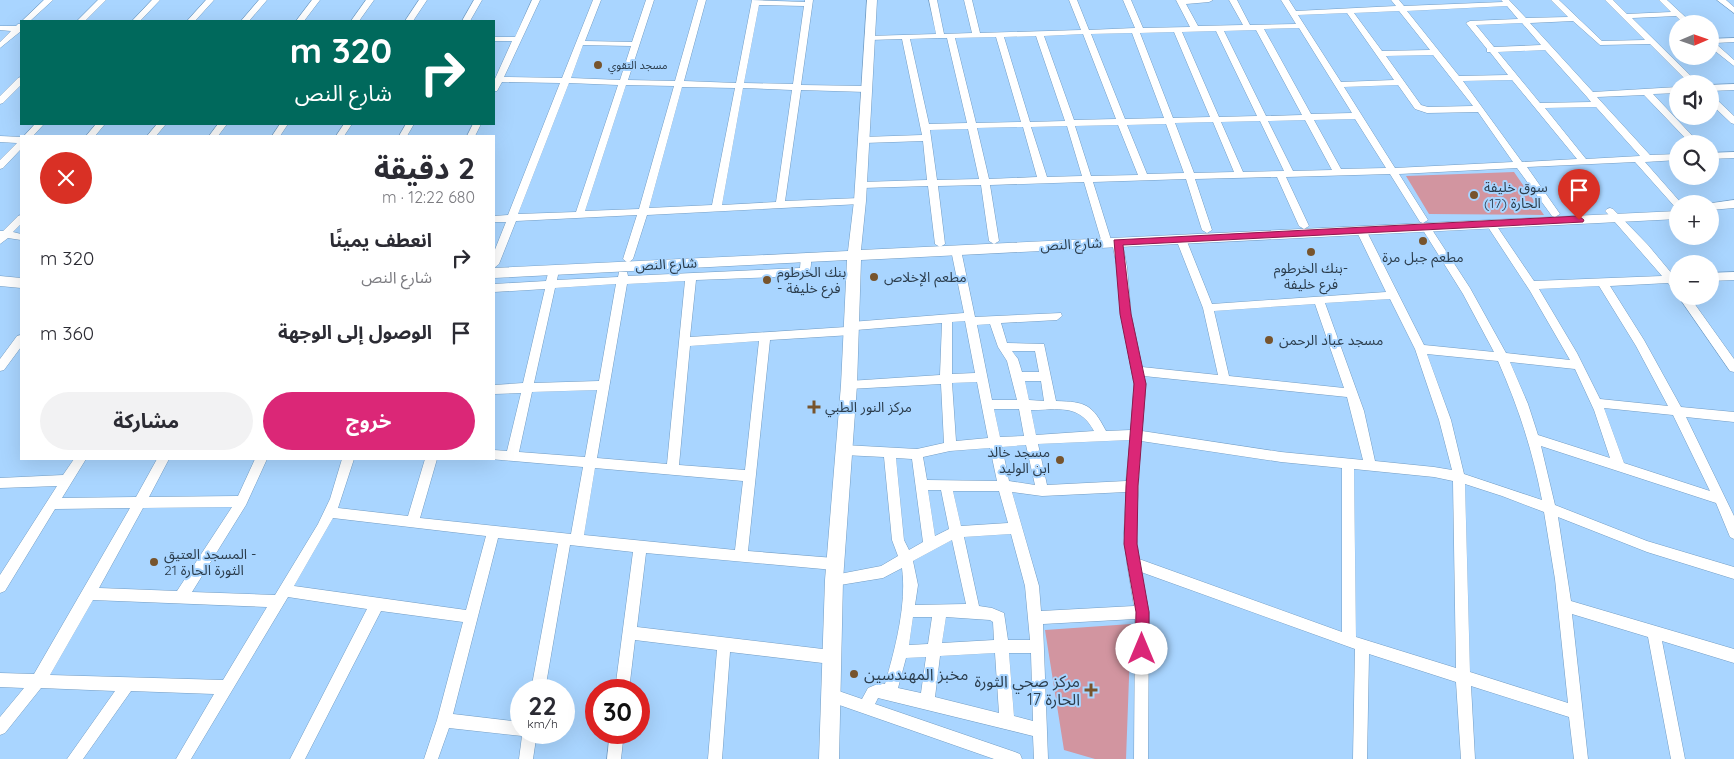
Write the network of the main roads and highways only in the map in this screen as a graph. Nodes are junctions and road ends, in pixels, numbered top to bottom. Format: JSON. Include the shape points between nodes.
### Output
{"nodes":[{"id":1,"x":872,"y":0,"type":"edge"},
{"id":2,"x":1734,"y":204,"type":"edge"},
{"id":3,"x":1719,"y":205,"type":"edge"},
{"id":4,"x":1669,"y":207,"type":"edge"},
{"id":5,"x":1734,"y":212,"type":"edge"},
{"id":6,"x":1719,"y":213,"type":"edge"},
{"id":7,"x":1613,"y":214,"type":"junction"},
{"id":8,"x":1669,"y":214,"type":"edge"},
{"id":9,"x":1425,"y":224,"type":"junction"},
{"id":10,"x":1230,"y":233,"type":"junction"},
{"id":11,"x":1109,"y":240,"type":"junction"},
{"id":12,"x":854,"y":251,"type":"junction"},
{"id":13,"x":627,"y":262,"type":"junction"},
{"id":14,"x":495,"y":265,"type":"edge"},
{"id":15,"x":495,"y":273,"type":"edge"},
{"id":16,"x":0,"y":281,"type":"edge"},
{"id":17,"x":20,"y":283,"type":"edge"},
{"id":18,"x":0,"y":290,"type":"edge"},
{"id":19,"x":20,"y":292,"type":"edge"},
{"id":20,"x":829,"y":759,"type":"edge"}],
"edges":[{"from":1,"to":12,"type":"main road","via":[[862,185]]},
{"from":2,"to":3,"type":"main road"},
{"from":4,"to":7,"type":"main road","name":"شارع النص"},
{"from":5,"to":6,"type":"main road"},
{"from":7,"to":8,"type":"main road","name":"شارع النص"},
{"from":7,"to":9,"type":"main road","name":"شارع النص","via":[[1555,214]]},
{"from":7,"to":9,"type":"main road","name":"شارع النص","via":[[1492,224]]},
{"from":9,"to":10,"type":"main road","name":"شارع النص","via":[[1361,230]]},
{"from":9,"to":10,"type":"main road","name":"شارع النص","via":[[1304,226]]},
{"from":10,"to":11,"type":"main road","name":"شارع النص","via":[[1181,239]]},
{"from":10,"to":11,"type":"main road","name":"شارع النص","via":[[1207,230]]},
{"from":11,"to":12,"type":"main road","name":"شارع النص","via":[[956,250]]},
{"from":11,"to":12,"type":"main road","name":"شارع النص","via":[[994,241]]},
{"from":12,"to":13,"type":"main road","name":"شارع النص"},
{"from":12,"to":13,"type":"main road","name":"شارع النص","via":[[755,267]]},
{"from":12,"to":20,"type":"main road","via":[[849,384],[834,564]]},
{"from":13,"to":14,"type":"main road","name":"شارع النص"},
{"from":13,"to":15,"type":"main road","name":"شارع النص"},
{"from":16,"to":17,"type":"main road"},
{"from":18,"to":19,"type":"main road"}]}
